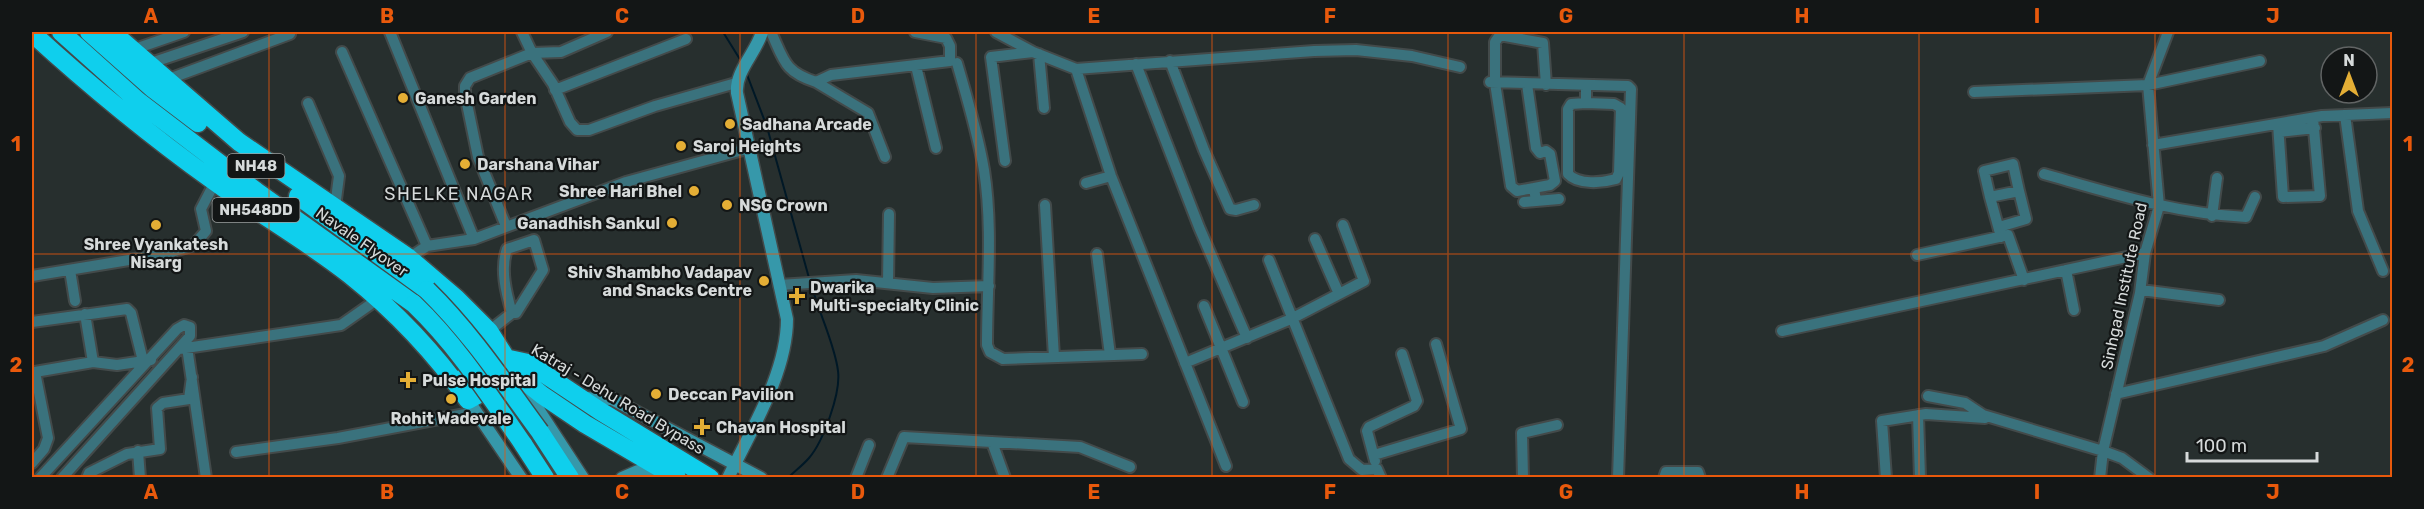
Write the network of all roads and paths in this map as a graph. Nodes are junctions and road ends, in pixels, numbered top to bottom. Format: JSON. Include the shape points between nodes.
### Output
{"nodes":[{"id":1,"x":61,"y":32,"type":"edge"},
{"id":2,"x":89,"y":32,"type":"edge"},
{"id":3,"x":112,"y":32,"type":"edge"},
{"id":4,"x":184,"y":32,"type":"edge"},
{"id":5,"x":243,"y":32,"type":"edge"},
{"id":6,"x":390,"y":32,"type":"edge"},
{"id":7,"x":522,"y":32,"type":"edge"},
{"id":8,"x":607,"y":32,"type":"edge"},
{"id":9,"x":771,"y":32,"type":"edge"},
{"id":10,"x":915,"y":32,"type":"edge"},
{"id":11,"x":996,"y":32,"type":"edge"},
{"id":12,"x":2168,"y":32,"type":"edge"},
{"id":13,"x":32,"y":33,"type":"edge"},
{"id":14,"x":290,"y":33,"type":"dead end"},
{"id":15,"x":761,"y":36,"type":"edge"},
{"id":16,"x":686,"y":39,"type":"dead end"},
{"id":17,"x":132,"y":50,"type":"junction"},
{"id":18,"x":342,"y":52,"type":"dead end"},
{"id":19,"x":532,"y":53,"type":"junction"},
{"id":20,"x":1036,"y":53,"type":"junction"},
{"id":21,"x":2260,"y":60,"type":"dead end"},
{"id":22,"x":1170,"y":61,"type":"junction"},
{"id":23,"x":957,"y":63,"type":"dead end"},
{"id":24,"x":148,"y":64,"type":"junction"},
{"id":25,"x":1136,"y":64,"type":"junction"},
{"id":26,"x":916,"y":66,"type":"junction"},
{"id":27,"x":1460,"y":67,"type":"dead end"},
{"id":28,"x":1076,"y":69,"type":"junction"},
{"id":29,"x":738,"y":79,"type":"junction"},
{"id":30,"x":166,"y":80,"type":"junction"},
{"id":31,"x":816,"y":82,"type":"junction"},
{"id":32,"x":1493,"y":82,"type":"junction"},
{"id":33,"x":1527,"y":84,"type":"junction"},
{"id":34,"x":1546,"y":85,"type":"junction"},
{"id":35,"x":1586,"y":85,"type":"junction"},
{"id":36,"x":2148,"y":86,"type":"junction"},
{"id":37,"x":555,"y":90,"type":"junction"},
{"id":38,"x":1974,"y":92,"type":"dead end"},
{"id":39,"x":308,"y":102,"type":"dead end"},
{"id":40,"x":1586,"y":103,"type":"junction"},
{"id":41,"x":1044,"y":108,"type":"dead end"},
{"id":42,"x":2392,"y":113,"type":"edge"},
{"id":43,"x":2344,"y":115,"type":"junction"},
{"id":44,"x":2314,"y":123,"type":"junction"},
{"id":45,"x":2279,"y":128,"type":"junction"},
{"id":46,"x":2153,"y":144,"type":"junction"},
{"id":47,"x":750,"y":148,"type":"junction"},
{"id":48,"x":936,"y":148,"type":"dead end"},
{"id":49,"x":885,"y":157,"type":"dead end"},
{"id":50,"x":1005,"y":160,"type":"dead end"},
{"id":51,"x":2044,"y":174,"type":"dead end"},
{"id":52,"x":1111,"y":176,"type":"junction"},
{"id":53,"x":2217,"y":178,"type":"dead end"},
{"id":54,"x":215,"y":182,"type":"junction"},
{"id":55,"x":1086,"y":183,"type":"dead end"},
{"id":56,"x":1534,"y":188,"type":"junction"},
{"id":57,"x":2019,"y":191,"type":"junction"},
{"id":58,"x":1990,"y":197,"type":"junction"},
{"id":59,"x":2255,"y":197,"type":"dead end"},
{"id":60,"x":1558,"y":199,"type":"dead end"},
{"id":61,"x":1524,"y":201,"type":"dead end"},
{"id":62,"x":1536,"y":201,"type":"junction"},
{"id":63,"x":1045,"y":205,"type":"dead end"},
{"id":64,"x":1254,"y":205,"type":"dead end"},
{"id":65,"x":2159,"y":206,"type":"junction"},
{"id":66,"x":334,"y":207,"type":"junction"},
{"id":67,"x":889,"y":214,"type":"dead end"},
{"id":68,"x":2212,"y":216,"type":"junction"},
{"id":69,"x":1343,"y":225,"type":"dead end"},
{"id":70,"x":506,"y":226,"type":"junction"},
{"id":71,"x":2000,"y":232,"type":"junction"},
{"id":72,"x":474,"y":239,"type":"junction"},
{"id":73,"x":1315,"y":239,"type":"dead end"},
{"id":74,"x":427,"y":246,"type":"junction"},
{"id":75,"x":2145,"y":253,"type":"junction"},
{"id":76,"x":1097,"y":254,"type":"dead end"},
{"id":77,"x":1917,"y":255,"type":"dead end"},
{"id":78,"x":408,"y":258,"type":"junction"},
{"id":79,"x":1269,"y":260,"type":"dead end"},
{"id":80,"x":70,"y":270,"type":"junction"},
{"id":81,"x":2066,"y":270,"type":"junction"},
{"id":82,"x":2383,"y":271,"type":"dead end"},
{"id":83,"x":32,"y":276,"type":"edge"},
{"id":84,"x":2024,"y":280,"type":"junction"},
{"id":85,"x":888,"y":283,"type":"junction"},
{"id":86,"x":779,"y":285,"type":"junction"},
{"id":87,"x":989,"y":286,"type":"junction"},
{"id":88,"x":2140,"y":290,"type":"junction"},
{"id":89,"x":1339,"y":294,"type":"junction"},
{"id":90,"x":378,"y":299,"type":"junction"},
{"id":91,"x":2219,"y":300,"type":"dead end"},
{"id":92,"x":75,"y":301,"type":"dead end"},
{"id":93,"x":1204,"y":306,"type":"dead end"},
{"id":94,"x":2074,"y":310,"type":"dead end"},
{"id":95,"x":512,"y":313,"type":"junction"},
{"id":96,"x":85,"y":314,"type":"junction"},
{"id":97,"x":1291,"y":319,"type":"junction"},
{"id":98,"x":2383,"y":320,"type":"dead end"},
{"id":99,"x":32,"y":322,"type":"edge"},
{"id":100,"x":1782,"y":331,"type":"dead end"},
{"id":101,"x":491,"y":335,"type":"junction"},
{"id":102,"x":1247,"y":338,"type":"junction"},
{"id":103,"x":1436,"y":344,"type":"dead end"},
{"id":104,"x":183,"y":348,"type":"junction"},
{"id":105,"x":1222,"y":348,"type":"junction"},
{"id":106,"x":1142,"y":354,"type":"dead end"},
{"id":107,"x":1402,"y":354,"type":"dead end"},
{"id":108,"x":1110,"y":355,"type":"junction"},
{"id":109,"x":1054,"y":357,"type":"junction"},
{"id":110,"x":505,"y":358,"type":"junction"},
{"id":111,"x":147,"y":360,"type":"junction"},
{"id":112,"x":166,"y":360,"type":"junction"},
{"id":113,"x":93,"y":362,"type":"junction"},
{"id":114,"x":1185,"y":363,"type":"junction"},
{"id":115,"x":442,"y":366,"type":"junction"},
{"id":116,"x":516,"y":374,"type":"junction"},
{"id":117,"x":192,"y":377,"type":"junction"},
{"id":118,"x":455,"y":382,"type":"junction"},
{"id":119,"x":2116,"y":394,"type":"junction"},
{"id":120,"x":1928,"y":396,"type":"dead end"},
{"id":121,"x":580,"y":398,"type":"junction"},
{"id":122,"x":1243,"y":402,"type":"dead end"},
{"id":123,"x":472,"y":406,"type":"junction"},
{"id":124,"x":537,"y":407,"type":"junction"},
{"id":125,"x":1918,"y":415,"type":"junction"},
{"id":126,"x":1994,"y":418,"type":"junction"},
{"id":127,"x":1557,"y":425,"type":"dead end"},
{"id":128,"x":492,"y":434,"type":"junction"},
{"id":129,"x":992,"y":441,"type":"junction"},
{"id":130,"x":869,"y":445,"type":"dead end"},
{"id":131,"x":138,"y":451,"type":"junction"},
{"id":132,"x":2103,"y":451,"type":"junction"},
{"id":133,"x":236,"y":452,"type":"dead end"},
{"id":134,"x":1374,"y":454,"type":"junction"},
{"id":135,"x":511,"y":464,"type":"junction"},
{"id":136,"x":32,"y":465,"type":"edge"},
{"id":137,"x":1226,"y":466,"type":"dead end"},
{"id":138,"x":740,"y":467,"type":"junction"},
{"id":139,"x":1130,"y":467,"type":"dead end"},
{"id":140,"x":1379,"y":473,"type":"edge"},
{"id":141,"x":41,"y":476,"type":"edge"},
{"id":142,"x":62,"y":477,"type":"edge"},
{"id":143,"x":87,"y":477,"type":"edge"},
{"id":144,"x":140,"y":477,"type":"edge"},
{"id":145,"x":206,"y":477,"type":"edge"},
{"id":146,"x":513,"y":477,"type":"edge"},
{"id":147,"x":521,"y":477,"type":"edge"},
{"id":148,"x":545,"y":477,"type":"edge"},
{"id":149,"x":570,"y":477,"type":"edge"},
{"id":150,"x":583,"y":477,"type":"edge"},
{"id":151,"x":622,"y":477,"type":"edge"},
{"id":152,"x":650,"y":477,"type":"edge"},
{"id":153,"x":677,"y":477,"type":"edge"},
{"id":154,"x":710,"y":477,"type":"edge"},
{"id":155,"x":728,"y":477,"type":"edge"},
{"id":156,"x":761,"y":477,"type":"edge"},
{"id":157,"x":856,"y":477,"type":"edge"},
{"id":158,"x":887,"y":477,"type":"edge"},
{"id":159,"x":1005,"y":477,"type":"edge"},
{"id":160,"x":1523,"y":477,"type":"edge"},
{"id":161,"x":1618,"y":477,"type":"edge"},
{"id":162,"x":1664,"y":477,"type":"edge"},
{"id":163,"x":1700,"y":477,"type":"edge"},
{"id":164,"x":1886,"y":477,"type":"edge"},
{"id":165,"x":1920,"y":477,"type":"edge"},
{"id":166,"x":2100,"y":477,"type":"edge"},
{"id":167,"x":2149,"y":477,"type":"edge"}],
"edges":[{"from":1,"to":148,"type":"highway","name":"Navale Flyover","number":"NH48","bridge":true,"via":[[138,101],[414,304],[460,353]]},
{"from":2,"to":149,"type":"highway","name":"Navale Flyover","number":"NH48","bridge":true,"via":[[152,88],[427,290],[475,342]]},
{"from":3,"to":17,"type":"highway","name":"Katraj - Dehu Road Bypass","number":"NH548DD"},
{"from":4,"to":17,"type":"street"},
{"from":5,"to":24,"type":"street"},
{"from":6,"to":72,"type":"street"},
{"from":7,"to":19,"type":"street"},
{"from":8,"to":19,"type":"street","via":[[561,52]]},
{"from":9,"to":31,"type":"street","via":[[797,76]]},
{"from":10,"to":26,"type":"street","via":[[946,38],[950,46],[950,61]]},
{"from":11,"to":20,"type":"street"},
{"from":12,"to":36,"type":"street","name":"Sinhgad Institute Road"},
{"from":13,"to":54,"type":"highway","number":"NH548DD","via":[[90,86]]},
{"from":14,"to":30,"type":"street"},
{"from":15,"to":29,"type":"street"},
{"from":16,"to":37,"type":"street"},
{"from":17,"to":24,"type":"highway","name":"Katraj - Dehu Road Bypass","number":"NH548DD"},
{"from":18,"to":74,"type":"street"},
{"from":19,"to":37,"type":"street"},
{"from":19,"to":70,"type":"street","via":[[471,78],[465,86],[478,157]]},
{"from":20,"to":28,"type":"street"},
{"from":20,"to":41,"type":"street"},
{"from":20,"to":50,"type":"street","via":[[991,57]]},
{"from":21,"to":36,"type":"street"},
{"from":22,"to":25,"type":"street"},
{"from":22,"to":27,"type":"street","via":[[1356,50],[1412,56]]},
{"from":22,"to":64,"type":"street","via":[[1230,209]]},
{"from":23,"to":87,"type":"street","via":[[984,171]]},
{"from":24,"to":30,"type":"highway","name":"Katraj - Dehu Road Bypass","number":"NH548DD"},
{"from":25,"to":28,"type":"street"},
{"from":25,"to":102,"type":"street"},
{"from":26,"to":31,"type":"street","via":[[831,75]]},
{"from":26,"to":48,"type":"street"},
{"from":28,"to":52,"type":"street"},
{"from":29,"to":37,"type":"street","via":[[582,130],[573,127]]},
{"from":29,"to":47,"type":"street"},
{"from":30,"to":66,"type":"highway","name":"Katraj - Dehu Road Bypass","number":"NH548DD","via":[[239,142]]},
{"from":31,"to":49,"type":"street","via":[[868,113]]},
{"from":32,"to":33,"type":"street"},
{"from":32,"to":34,"type":"street","via":[[1495,42],[1500,35],[1543,43]]},
{"from":32,"to":56,"type":"street","via":[[1511,186],[1518,190]]},
{"from":33,"to":34,"type":"street"},
{"from":33,"to":56,"type":"street","via":[[1537,152],[1550,154],[1555,181]]},
{"from":34,"to":35,"type":"street"},
{"from":35,"to":40,"type":"street"},
{"from":35,"to":161,"type":"street","via":[[1631,89]]},
{"from":36,"to":38,"type":"street"},
{"from":36,"to":46,"type":"street","name":"Sinhgad Institute Road"},
{"from":39,"to":66,"type":"street","via":[[339,176]]},
{"from":40,"to":40,"type":"street","via":[[1571,104],[1568,109],[1568,174],[1583,182],[1616,179],[1620,108],[1614,104]]},
{"from":42,"to":43,"type":"street"},
{"from":43,"to":44,"type":"street"},
{"from":43,"to":82,"type":"street","via":[[2358,212]]},
{"from":44,"to":45,"type":"street"},
{"from":44,"to":45,"type":"street","via":[[2320,196],[2283,197]]},
{"from":45,"to":46,"type":"street"},
{"from":46,"to":65,"type":"street","name":"Sinhgad Institute Road"},
{"from":47,"to":70,"type":"street","via":[[626,182]]},
{"from":47,"to":86,"type":"street"},
{"from":51,"to":65,"type":"street"},
{"from":52,"to":55,"type":"street"},
{"from":52,"to":114,"type":"street"},
{"from":53,"to":68,"type":"street"},
{"from":54,"to":80,"type":"street","via":[[201,209],[206,231],[194,244],[165,254]]},
{"from":54,"to":90,"type":"highway","number":"NH548DD","via":[[314,249]]},
{"from":56,"to":62,"type":"street"},
{"from":57,"to":58,"type":"street"},
{"from":57,"to":58,"type":"street","via":[[2013,164],[1984,171]]},
{"from":57,"to":71,"type":"street","via":[[2026,219]]},
{"from":58,"to":71,"type":"street"},
{"from":59,"to":68,"type":"street","via":[[2246,217]]},
{"from":60,"to":62,"type":"street"},
{"from":61,"to":62,"type":"street"},
{"from":63,"to":109,"type":"street"},
{"from":65,"to":68,"type":"street"},
{"from":65,"to":75,"type":"street","name":"Sinhgad Institute Road"},
{"from":66,"to":78,"type":"highway","name":"Katraj - Dehu Road Bypass","number":"NH548DD"},
{"from":67,"to":85,"type":"street"},
{"from":69,"to":89,"type":"street","via":[[1364,281]]},
{"from":70,"to":72,"type":"street"},
{"from":71,"to":77,"type":"street"},
{"from":71,"to":84,"type":"street","via":[[2008,235]]},
{"from":72,"to":74,"type":"street"},
{"from":73,"to":89,"type":"street"},
{"from":74,"to":78,"type":"street"},
{"from":75,"to":81,"type":"street"},
{"from":75,"to":88,"type":"street","name":"Sinhgad Institute Road"},
{"from":76,"to":108,"type":"street"},
{"from":78,"to":101,"type":"highway","name":"Katraj - Dehu Road Bypass","number":"NH548DD","via":[[456,298]]},
{"from":79,"to":97,"type":"street"},
{"from":80,"to":83,"type":"street"},
{"from":80,"to":92,"type":"street"},
{"from":81,"to":84,"type":"street"},
{"from":81,"to":94,"type":"street"},
{"from":84,"to":100,"type":"street"},
{"from":85,"to":86,"type":"street","via":[[856,280]]},
{"from":85,"to":87,"type":"street","via":[[933,288]]},
{"from":86,"to":138,"type":"street","via":[[787,319],[783,358]]},
{"from":87,"to":109,"type":"street","via":[[990,352],[1003,359]]},
{"from":88,"to":91,"type":"street"},
{"from":88,"to":119,"type":"street","name":"Sinhgad Institute Road"},
{"from":89,"to":97,"type":"street"},
{"from":90,"to":104,"type":"street","via":[[341,325]]},
{"from":90,"to":115,"type":"highway","number":"NH548DD"},
{"from":93,"to":105,"type":"street"},
{"from":95,"to":95,"type":"street","via":[[503,258],[507,249],[534,240],[543,270],[516,313]]},
{"from":95,"to":101,"type":"street"},
{"from":96,"to":99,"type":"street"},
{"from":96,"to":111,"type":"street","via":[[127,309]]},
{"from":96,"to":113,"type":"street"},
{"from":97,"to":102,"type":"street"},
{"from":97,"to":140,"type":"street","via":[[1349,459],[1362,470]]},
{"from":98,"to":119,"type":"street","via":[[2324,346]]},
{"from":101,"to":110,"type":"highway","name":"Katraj - Dehu Road Bypass","number":"NH548DD"},
{"from":101,"to":115,"type":"highway"},
{"from":102,"to":105,"type":"street"},
{"from":103,"to":134,"type":"street","via":[[1461,429]]},
{"from":104,"to":111,"type":"street","via":[[191,333],[187,326],[177,329]]},
{"from":104,"to":112,"type":"street"},
{"from":104,"to":117,"type":"street"},
{"from":105,"to":114,"type":"street"},
{"from":105,"to":122,"type":"street"},
{"from":106,"to":108,"type":"street"},
{"from":107,"to":134,"type":"street","via":[[1417,401],[1414,406],[1369,426]]},
{"from":108,"to":109,"type":"street"},
{"from":110,"to":116,"type":"highway","name":"Katraj - Dehu Road Bypass","number":"NH548DD"},
{"from":110,"to":118,"type":"highway","name":"Katraj - Dehu Road Bypass"},
{"from":110,"to":121,"type":"highway","name":"Katraj - Dehu Road Bypass","via":[[528,363]]},
{"from":111,"to":112,"type":"street"},
{"from":111,"to":113,"type":"street","via":[[117,365]]},
{"from":111,"to":141,"type":"street"},
{"from":112,"to":142,"type":"street"},
{"from":113,"to":136,"type":"street","via":[[35,372],[48,438]]},
{"from":114,"to":137,"type":"street"},
{"from":115,"to":118,"type":"highway","number":"NH548DD"},
{"from":116,"to":123,"type":"highway","name":"Katraj - Dehu Road Bypass"},
{"from":116,"to":124,"type":"street"},
{"from":116,"to":153,"type":"highway","name":"Katraj - Dehu Road Bypass","number":"NH548DD","via":[[585,424]]},
{"from":117,"to":131,"type":"street","via":[[189,399],[163,403],[157,408],[160,449]]},
{"from":117,"to":145,"type":"street"},
{"from":118,"to":123,"type":"highway","number":"NH548DD"},
{"from":119,"to":132,"type":"street","name":"Sinhgad Institute Road"},
{"from":120,"to":126,"type":"street","via":[[1965,403]]},
{"from":121,"to":138,"type":"street","via":[[612,399]]},
{"from":121,"to":154,"type":"highway","name":"Katraj - Dehu Road Bypass"},
{"from":123,"to":128,"type":"street"},
{"from":123,"to":133,"type":"street","via":[[338,438]]},
{"from":124,"to":128,"type":"street"},
{"from":124,"to":150,"type":"street"},
{"from":125,"to":126,"type":"street"},
{"from":125,"to":164,"type":"street","via":[[1881,422]]},
{"from":125,"to":165,"type":"street"},
{"from":126,"to":132,"type":"street"},
{"from":127,"to":160,"type":"street","via":[[1522,433]]},
{"from":128,"to":135,"type":"street"},
{"from":129,"to":139,"type":"street","via":[[1080,447]]},
{"from":129,"to":158,"type":"street","via":[[904,437]]},
{"from":129,"to":159,"type":"street"},
{"from":130,"to":157,"type":"street"},
{"from":131,"to":143,"type":"street"},
{"from":131,"to":144,"type":"street"},
{"from":132,"to":166,"type":"street","name":"Sinhgad Institute Road"},
{"from":132,"to":167,"type":"street","via":[[2122,458]]},
{"from":134,"to":140,"type":"street"},
{"from":135,"to":146,"type":"street"},
{"from":135,"to":147,"type":"street"},
{"from":136,"to":141,"type":"street"},
{"from":138,"to":155,"type":"street"},
{"from":138,"to":156,"type":"street"},
{"from":151,"to":152,"type":"street","via":[[638,471]]},
{"from":162,"to":163,"type":"street","via":[[1666,472],[1698,472]]}]}
